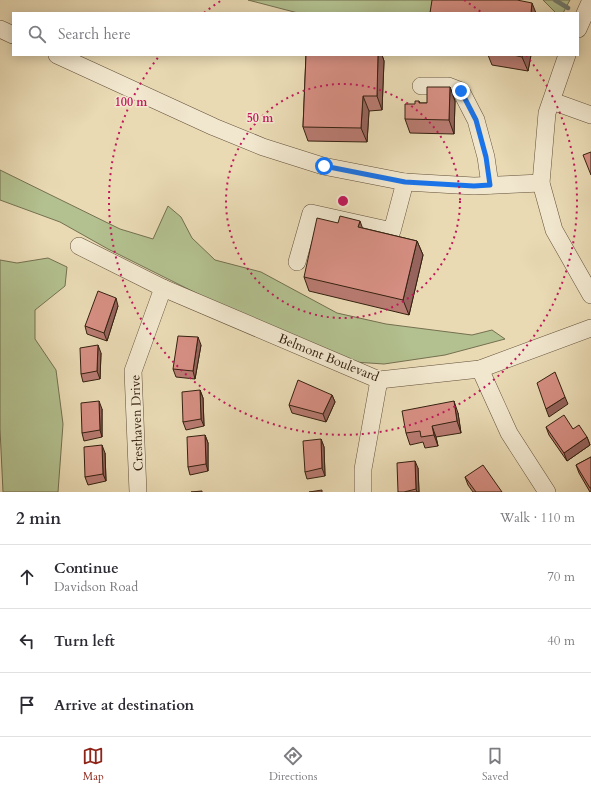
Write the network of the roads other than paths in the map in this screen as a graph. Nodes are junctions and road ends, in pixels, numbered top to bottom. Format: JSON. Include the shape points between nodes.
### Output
{"nodes":[{"id":1,"x":591,"y":0,"type":"edge"},
{"id":2,"x":579,"y":27,"type":"edge"},
{"id":3,"x":0,"y":29,"type":"edge"},
{"id":4,"x":12,"y":35,"type":"edge"},
{"id":5,"x":59,"y":56,"type":"edge"},
{"id":6,"x":567,"y":56,"type":"edge"},
{"id":7,"x":421,"y":86,"type":"dead end"},
{"id":8,"x":552,"y":101,"type":"junction"},
{"id":9,"x":591,"y":115,"type":"edge"},
{"id":10,"x":405,"y":182,"type":"junction"},
{"id":11,"x":541,"y":183,"type":"junction"},
{"id":12,"x":490,"y":185,"type":"junction"},
{"id":13,"x":79,"y":246,"type":"dead end"},
{"id":14,"x":297,"y":262,"type":"dead end"},
{"id":15,"x":163,"y":288,"type":"junction"},
{"id":16,"x":591,"y":295,"type":"edge"},
{"id":17,"x":591,"y":328,"type":"edge"},
{"id":18,"x":480,"y":369,"type":"junction"},
{"id":19,"x":379,"y":380,"type":"junction"},
{"id":20,"x":138,"y":492,"type":"edge"},
{"id":21,"x":363,"y":492,"type":"edge"},
{"id":22,"x":547,"y":492,"type":"edge"}],
"edges":[{"from":1,"to":2,"type":"street"},
{"from":3,"to":4,"type":"street"},
{"from":5,"to":10,"type":"street","via":[[262,147],[324,166]]},
{"from":6,"to":8,"type":"street"},
{"from":7,"to":12,"type":"street","via":[[448,86],[461,91],[476,120]]},
{"from":8,"to":9,"type":"street"},
{"from":8,"to":11,"type":"street","via":[[548,113]]},
{"from":10,"to":12,"type":"street"},
{"from":10,"to":14,"type":"street","via":[[392,231],[311,213]]},
{"from":11,"to":12,"type":"street"},
{"from":11,"to":16,"type":"street","via":[[554,230]]},
{"from":13,"to":15,"type":"street","name":"Belmont Boulevard"},
{"from":15,"to":19,"type":"street","name":"Belmont Boulevard"},
{"from":15,"to":20,"type":"street","name":"Cresthaven Drive","via":[[132,372]]},
{"from":17,"to":18,"type":"street","name":"Belmont Boulevard"},
{"from":18,"to":19,"type":"street","name":"Belmont Boulevard"},
{"from":18,"to":22,"type":"street","via":[[509,433]]},
{"from":19,"to":21,"type":"street","via":[[363,469]]}]}
